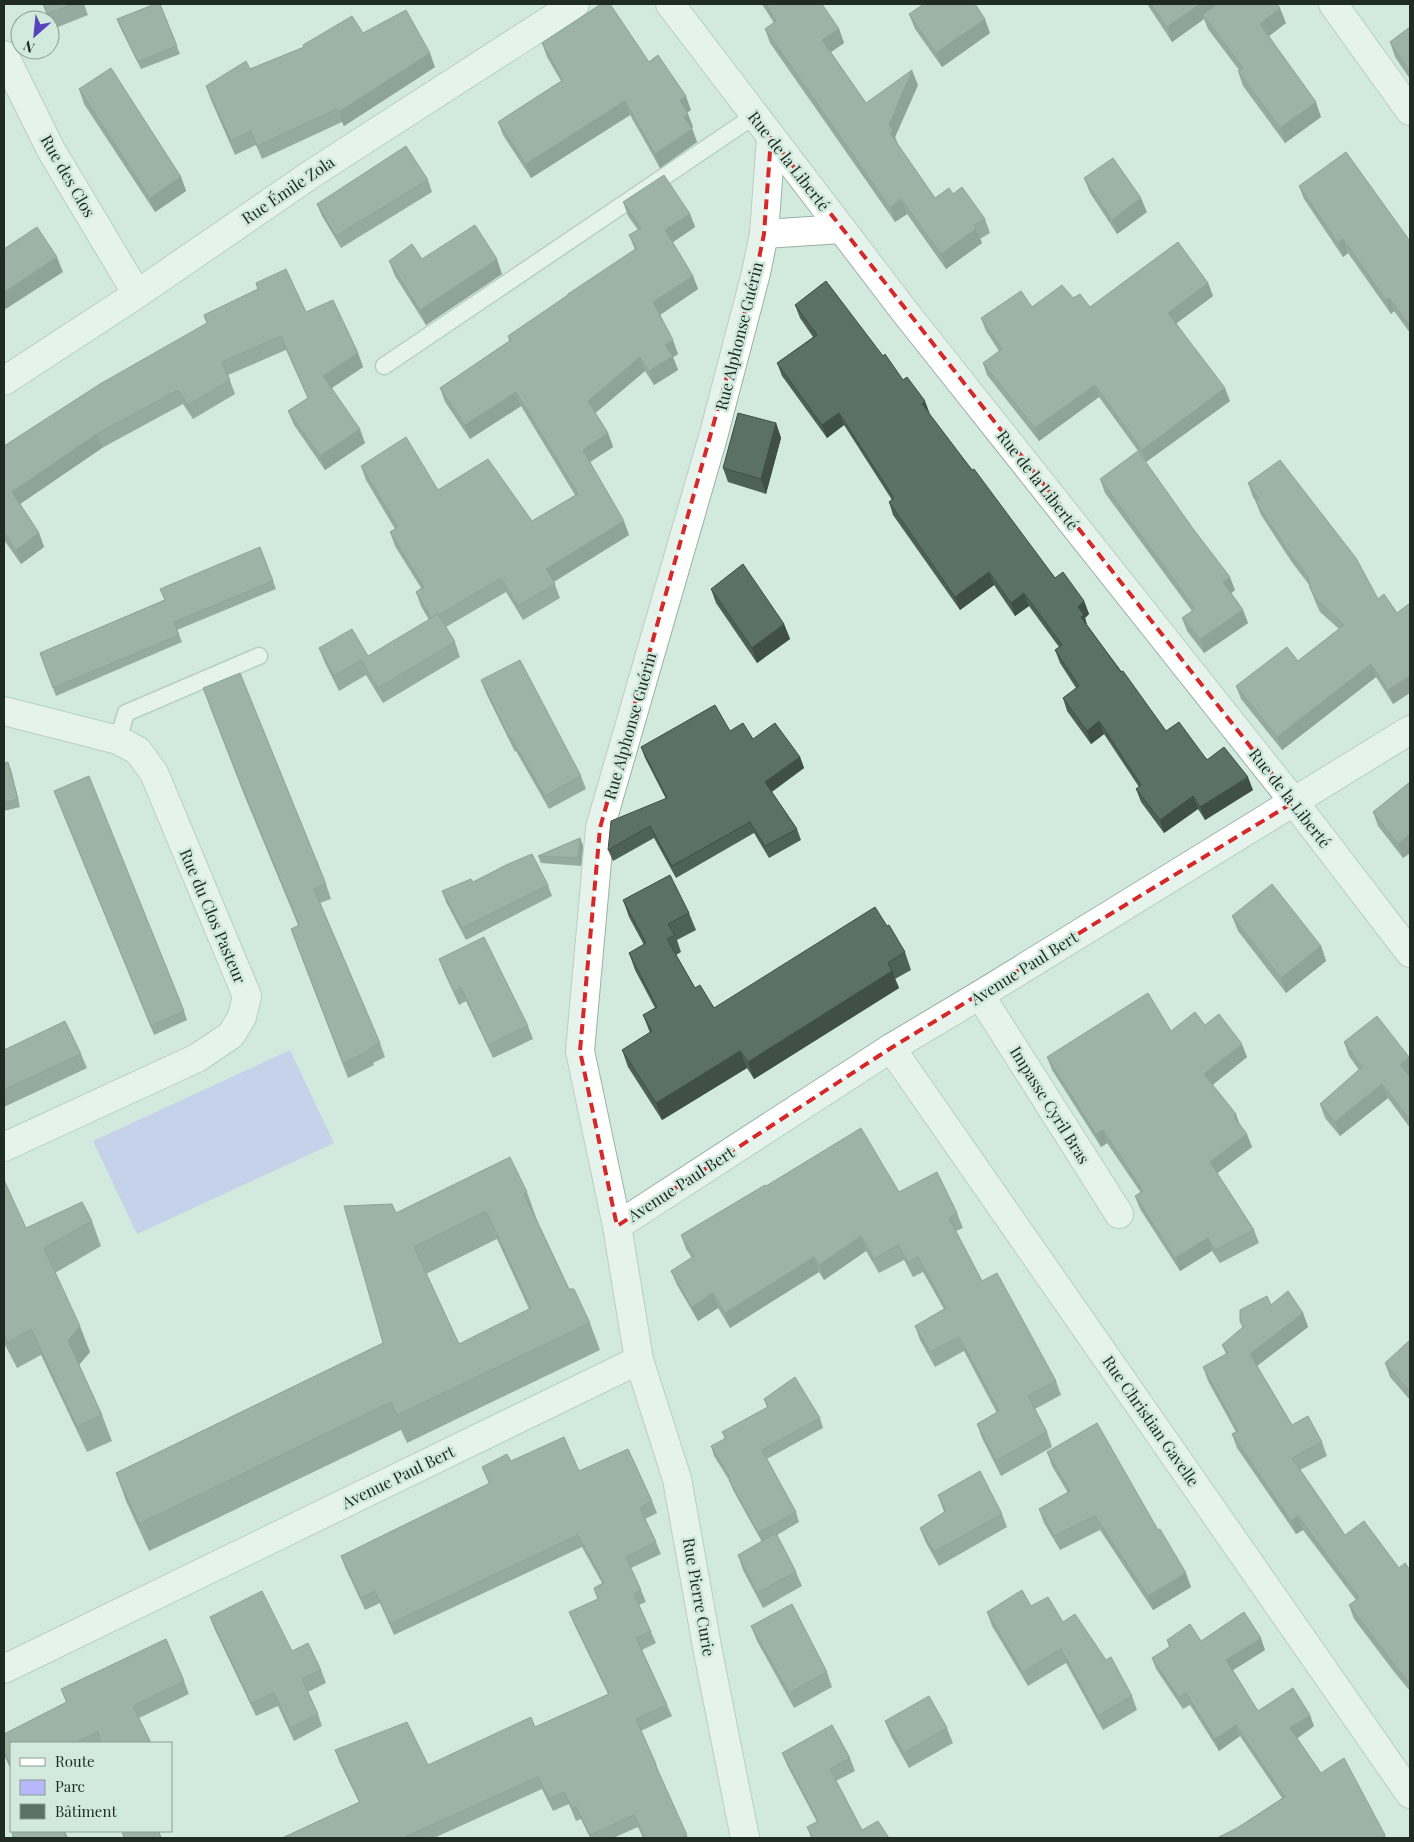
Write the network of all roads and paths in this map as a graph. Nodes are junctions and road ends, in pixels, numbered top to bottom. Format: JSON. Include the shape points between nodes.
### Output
{"nodes":[{"id":1,"x":575,"y":4,"type":"edge"},
{"id":2,"x":670,"y":4,"type":"edge"},
{"id":3,"x":1333,"y":4,"type":"edge"},
{"id":4,"x":4,"y":55,"type":"edge"},
{"id":5,"x":1410,"y":111,"type":"edge"},
{"id":6,"x":754,"y":116,"type":"junction"},
{"id":7,"x":771,"y":138,"type":"junction"},
{"id":8,"x":842,"y":229,"type":"junction"},
{"id":9,"x":764,"y":234,"type":"junction"},
{"id":10,"x":137,"y":294,"type":"junction"},
{"id":11,"x":384,"y":366,"type":"dead end"},
{"id":12,"x":4,"y":381,"type":"edge"},
{"id":13,"x":259,"y":656,"type":"dead end"},
{"id":14,"x":4,"y":711,"type":"edge"},
{"id":15,"x":1410,"y":730,"type":"edge"},
{"id":16,"x":118,"y":740,"type":"junction"},
{"id":17,"x":1294,"y":802,"type":"junction"},
{"id":18,"x":1410,"y":953,"type":"edge"},
{"id":19,"x":980,"y":995,"type":"junction"},
{"id":20,"x":891,"y":1048,"type":"junction"},
{"id":21,"x":4,"y":1147,"type":"edge"},
{"id":22,"x":1119,"y":1214,"type":"dead end"},
{"id":23,"x":617,"y":1226,"type":"junction"},
{"id":24,"x":639,"y":1360,"type":"junction"},
{"id":25,"x":4,"y":1669,"type":"edge"},
{"id":26,"x":1410,"y":1794,"type":"edge"},
{"id":27,"x":744,"y":1838,"type":"edge"}],
"edges":[{"from":1,"to":10,"type":"street","name":"Rue Émile Zola","via":[[313,172]]},
{"from":2,"to":6,"type":"street","name":"Rue de la Liberté"},
{"from":3,"to":5,"type":"street"},
{"from":4,"to":10,"type":"street","name":"Rue des Clos","via":[[51,150]]},
{"from":6,"to":7,"type":"street","name":"Rue de la Liberté"},
{"from":6,"to":11,"type":"lane"},
{"from":7,"to":8,"type":"street","name":"Rue de la Liberté"},
{"from":7,"to":9,"type":"street","name":"Rue Alphonse Guérin"},
{"from":8,"to":9,"type":"street"},
{"from":8,"to":17,"type":"street","name":"Rue de la Liberté"},
{"from":9,"to":23,"type":"street","name":"Rue Alphonse Guérin","via":[[713,437],[600,828],[580,1051]]},
{"from":10,"to":12,"type":"street","name":"Rue Émile Zola"},
{"from":13,"to":16,"type":"lane","via":[[126,713]]},
{"from":14,"to":16,"type":"street","name":"Rue du Clos Pasteur"},
{"from":15,"to":17,"type":"street","name":"Avenue Paul Bert"},
{"from":16,"to":21,"type":"street","name":"Rue du Clos Pasteur","via":[[138,751],[154,773],[246,996],[242,1016],[231,1035],[197,1058]]},
{"from":17,"to":18,"type":"street","name":"Rue de la Liberté"},
{"from":17,"to":19,"type":"street","name":"Avenue Paul Bert"},
{"from":19,"to":20,"type":"street","name":"Avenue Paul Bert"},
{"from":19,"to":22,"type":"street","name":"Impasse Cyril Bras"},
{"from":20,"to":23,"type":"street","name":"Avenue Paul Bert"},
{"from":20,"to":26,"type":"street","name":"Rue Christian Gavelle"},
{"from":23,"to":24,"type":"street","name":"Avenue Paul Bert"},
{"from":24,"to":25,"type":"street","name":"Avenue Paul Bert"},
{"from":24,"to":27,"type":"street","name":"Rue Pierre Curie","via":[[677,1479]]}]}
